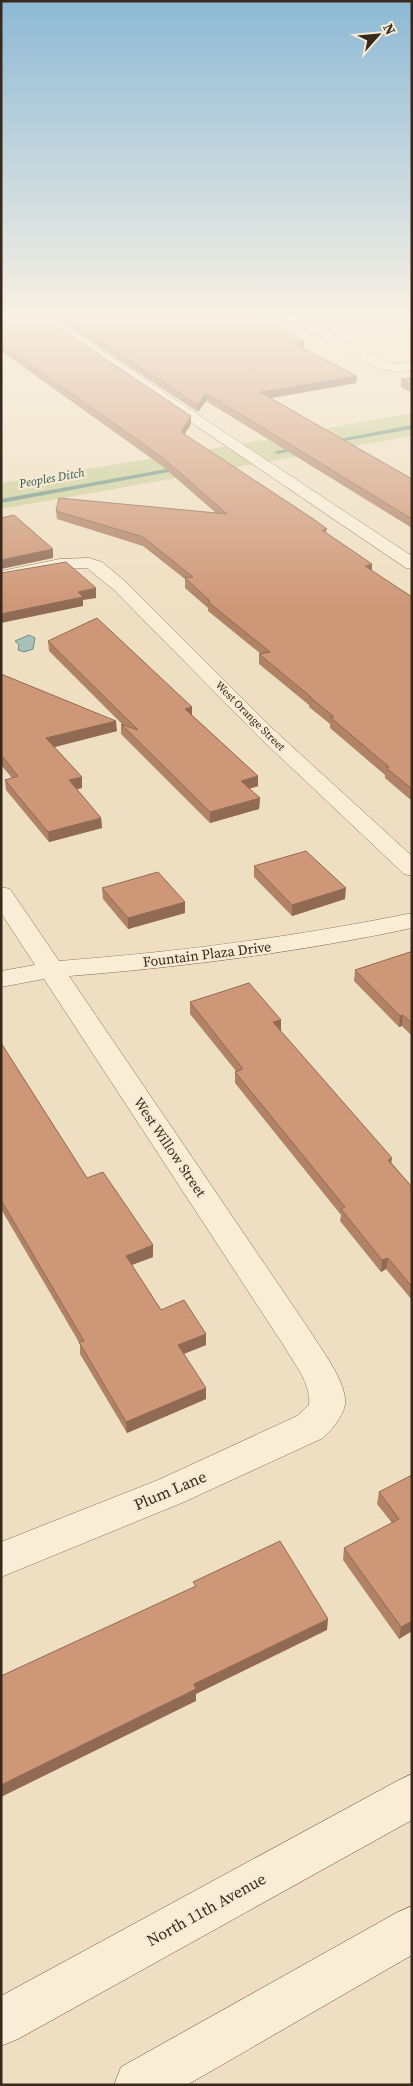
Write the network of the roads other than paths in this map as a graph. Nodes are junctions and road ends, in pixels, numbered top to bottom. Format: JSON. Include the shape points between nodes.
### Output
{"nodes":[{"id":1,"x":186,"y":412,"type":"edge"},
{"id":2,"x":412,"y":564,"type":"edge"},
{"id":3,"x":1,"y":576,"type":"edge"},
{"id":4,"x":412,"y":869,"type":"edge"},
{"id":5,"x":1,"y":894,"type":"edge"},
{"id":6,"x":412,"y":920,"type":"edge"},
{"id":7,"x":52,"y":970,"type":"junction"},
{"id":8,"x":1,"y":979,"type":"edge"},
{"id":9,"x":328,"y":1405,"type":"joint"},
{"id":10,"x":1,"y":1560,"type":"edge"},
{"id":11,"x":412,"y":1796,"type":"edge"},
{"id":12,"x":412,"y":1929,"type":"edge"},
{"id":13,"x":1,"y":2022,"type":"edge"},
{"id":14,"x":139,"y":2085,"type":"edge"}],
"edges":[{"from":1,"to":2,"type":"street"},
{"from":3,"to":4,"type":"street","name":"West Orange Street","via":[[60,564],[89,563],[96,566],[120,586],[267,734]]},
{"from":5,"to":7,"type":"street","name":"West Willow Street"},
{"from":6,"to":7,"type":"street","name":"Fountain Plaza Drive","via":[[264,947]]},
{"from":7,"to":8,"type":"street","name":"Fountain Plaza Drive"},
{"from":7,"to":9,"type":"street","name":"West Willow Street","via":[[296,1337],[326,1390]]},
{"from":9,"to":10,"type":"street","name":"Plum Lane","via":[[310,1427],[171,1491]]},
{"from":11,"to":13,"type":"street","name":"North 11th Avenue"},
{"from":12,"to":14,"type":"street"}]}
